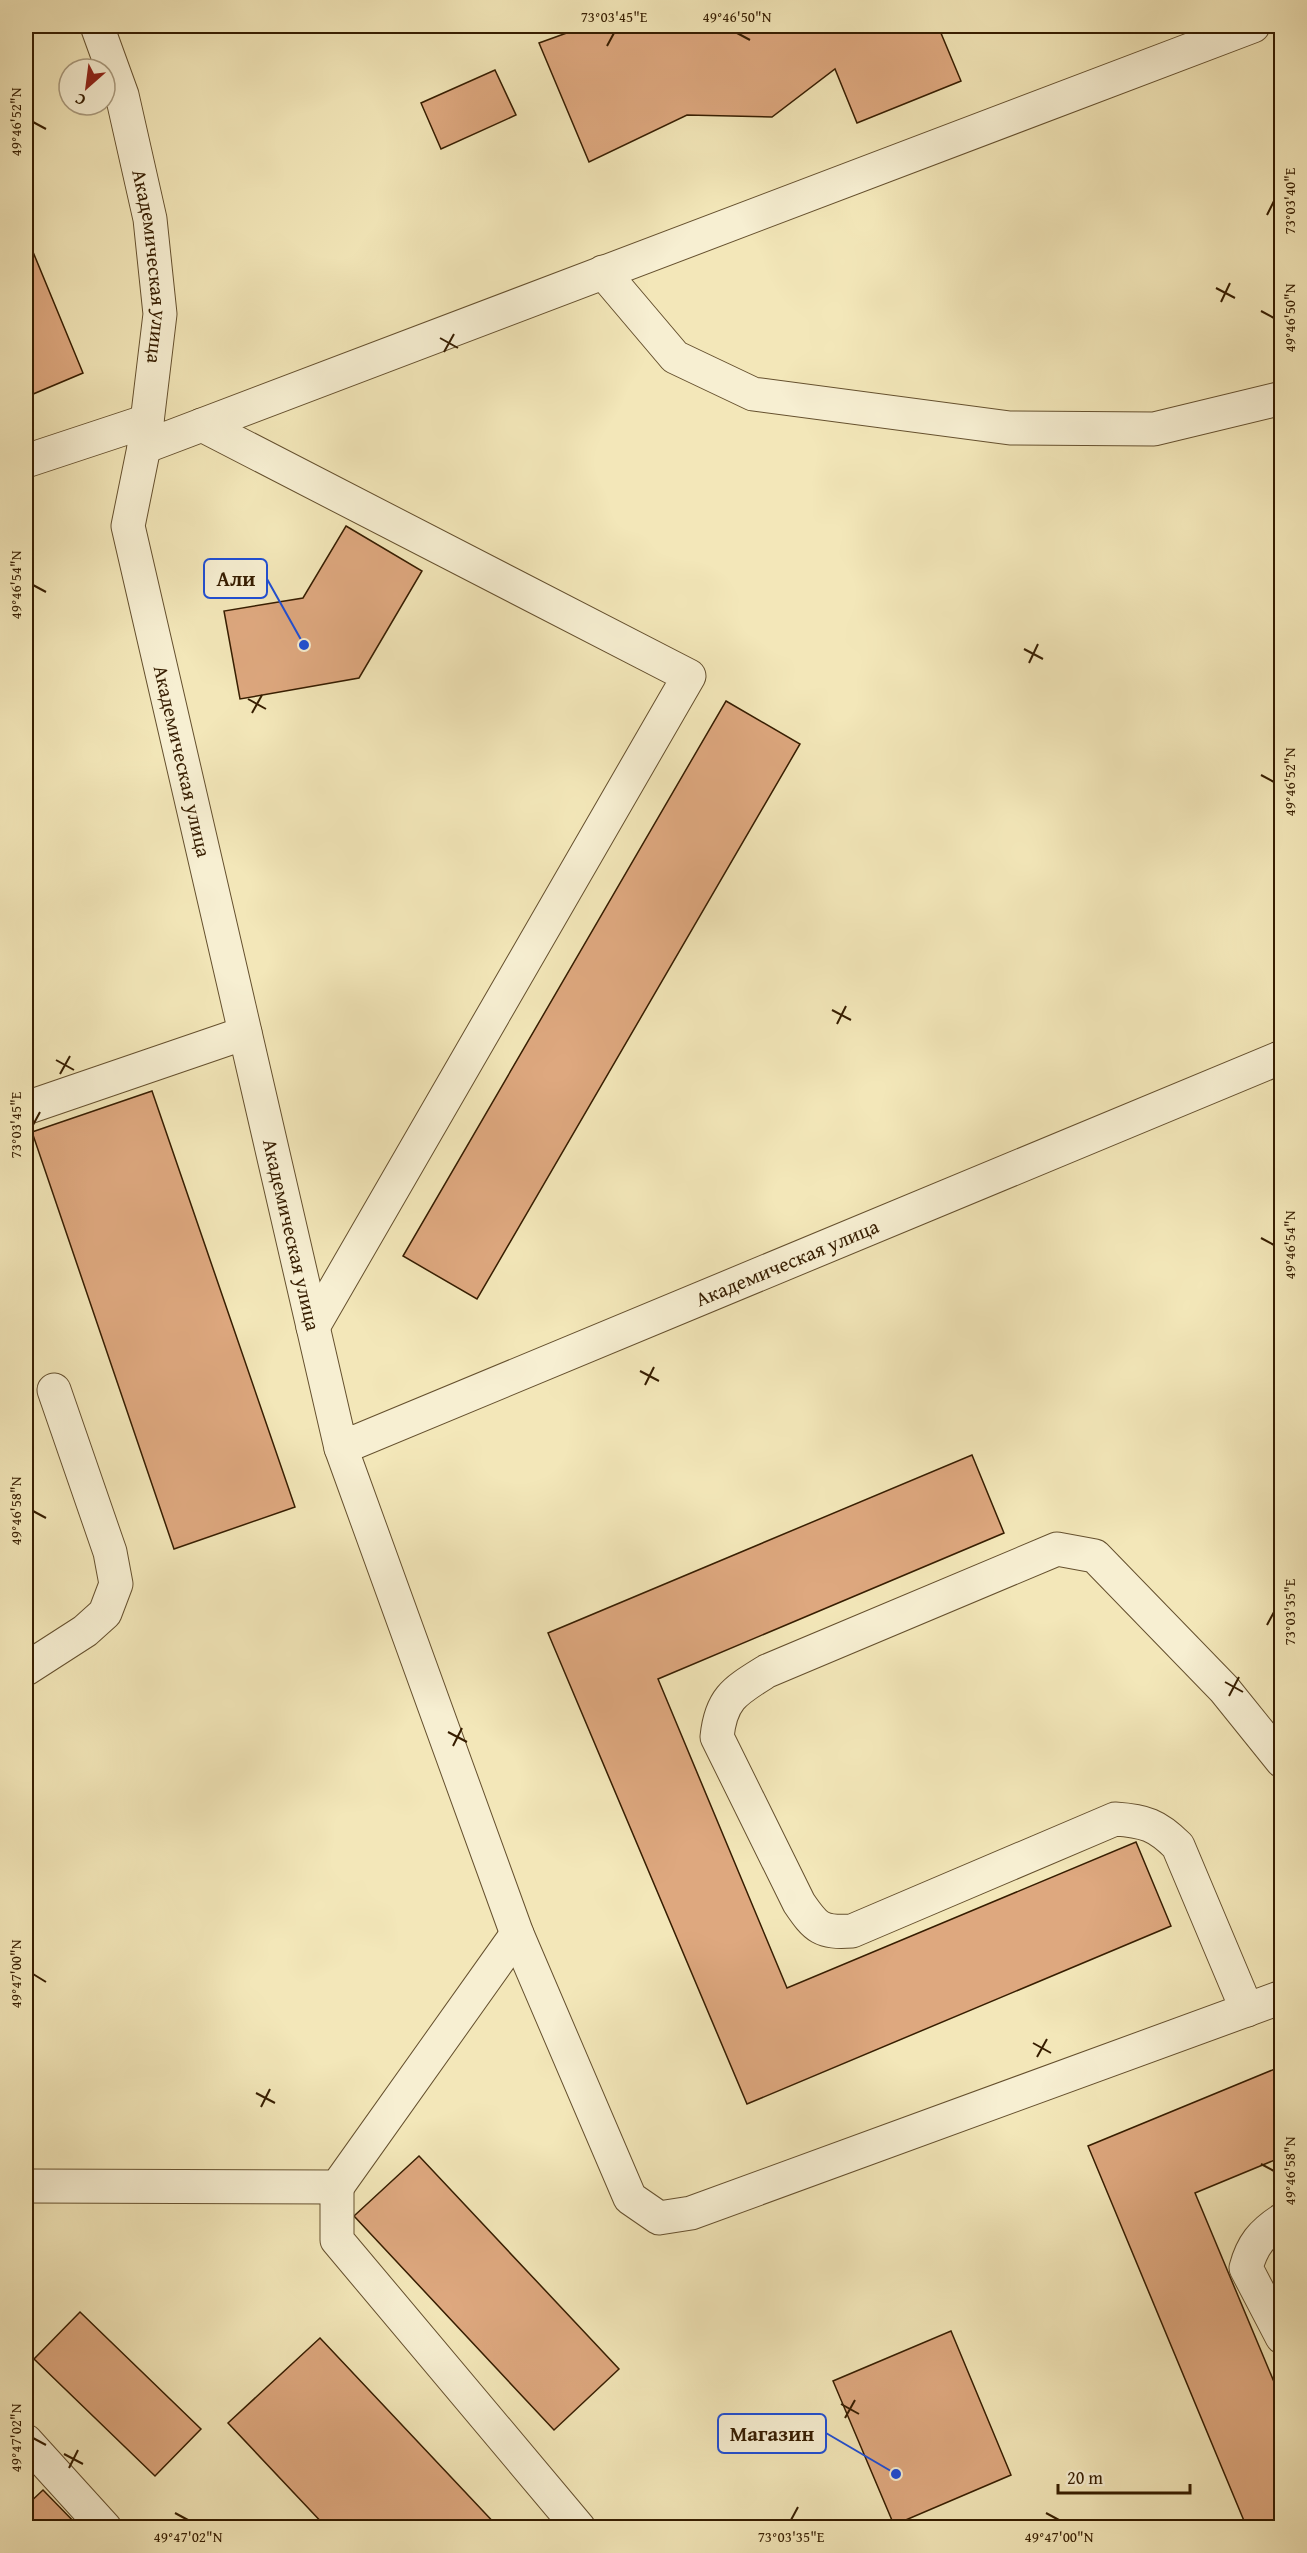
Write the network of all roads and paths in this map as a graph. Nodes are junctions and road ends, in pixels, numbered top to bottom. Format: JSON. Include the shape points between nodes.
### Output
{"nodes":[{"id":1,"x":97,"y":26,"type":"edge"},
{"id":2,"x":1253,"y":26,"type":"edge"},
{"id":3,"x":603,"y":272,"type":"junction"},
{"id":4,"x":1281,"y":398,"type":"edge"},
{"id":5,"x":202,"y":425,"type":"junction"},
{"id":6,"x":146,"y":434,"type":"junction"},
{"id":7,"x":26,"y":461,"type":"edge"},
{"id":8,"x":245,"y":1033,"type":"junction"},
{"id":9,"x":1281,"y":1057,"type":"edge"},
{"id":10,"x":26,"y":1108,"type":"edge"},
{"id":11,"x":313,"y":1327,"type":"junction"},
{"id":12,"x":54,"y":1389,"type":"dead end"},
{"id":13,"x":341,"y":1448,"type":"junction"},
{"id":14,"x":26,"y":1669,"type":"edge"},
{"id":15,"x":1281,"y":1761,"type":"edge"},
{"id":16,"x":517,"y":1934,"type":"junction"},
{"id":17,"x":1281,"y":1997,"type":"edge"},
{"id":18,"x":1247,"y":2010,"type":"junction"},
{"id":19,"x":26,"y":2186,"type":"edge"},
{"id":20,"x":337,"y":2187,"type":"junction"},
{"id":21,"x":1281,"y":2220,"type":"edge"},
{"id":22,"x":1281,"y":2337,"type":"edge"},
{"id":23,"x":26,"y":2442,"type":"edge"},
{"id":24,"x":105,"y":2528,"type":"edge"},
{"id":25,"x":579,"y":2528,"type":"edge"}],
"edges":[{"from":1,"to":6,"type":"street","name":"Академическая улица","via":[[122,95],[150,219],[160,314]]},
{"from":2,"to":3,"type":"street"},
{"from":3,"to":4,"type":"street","via":[[675,357],[753,394],[1010,428],[1154,429]]},
{"from":3,"to":5,"type":"street"},
{"from":5,"to":6,"type":"street"},
{"from":5,"to":11,"type":"street","via":[[689,676]]},
{"from":6,"to":7,"type":"street"},
{"from":6,"to":8,"type":"street","name":"Академическая улица","via":[[128,526]]},
{"from":8,"to":10,"type":"street"},
{"from":8,"to":11,"type":"street","name":"Академическая улица"},
{"from":9,"to":13,"type":"street","name":"Академическая улица"},
{"from":11,"to":13,"type":"street","name":"Академическая улица"},
{"from":12,"to":14,"type":"street","via":[[110,1552],[116,1584],[105,1613],[85,1631]]},
{"from":13,"to":16,"type":"street"},
{"from":15,"to":18,"type":"street","via":[[1224,1689],[1095,1556],[1057,1549],[767,1671],[731,1694],[719,1717],[717,1737],[812,1923],[829,1932],[852,1931],[1115,1819],[1145,1821],[1178,1846]]},
{"from":16,"to":18,"type":"street","via":[[630,2198],[659,2218],[691,2213]]},
{"from":16,"to":20,"type":"street"},
{"from":17,"to":18,"type":"street"},
{"from":19,"to":20,"type":"street"},
{"from":20,"to":25,"type":"street","via":[[337,2240]]},
{"from":21,"to":22,"type":"street","via":[[1263,2233],[1246,2268]]},
{"from":23,"to":24,"type":"street"}]}
